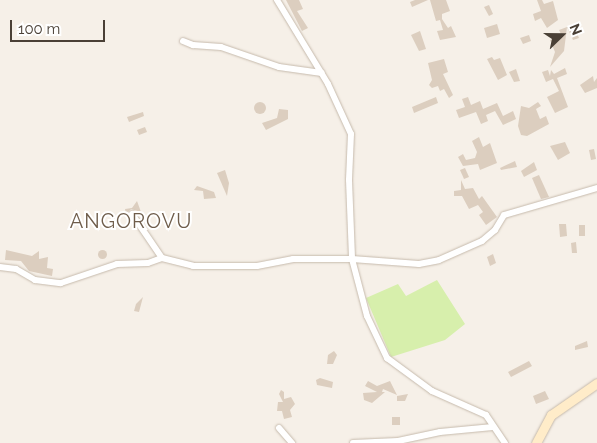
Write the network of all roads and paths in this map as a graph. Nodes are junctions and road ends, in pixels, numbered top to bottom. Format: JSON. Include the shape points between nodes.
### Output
{"nodes":[{"id":1,"x":277,"y":0,"type":"edge"},
{"id":2,"x":183,"y":41,"type":"dead end"},
{"id":3,"x":322,"y":73,"type":"junction"},
{"id":4,"x":597,"y":188,"type":"edge"},
{"id":5,"x":132,"y":214,"type":"dead end"},
{"id":6,"x":162,"y":258,"type":"junction"},
{"id":7,"x":352,"y":259,"type":"junction"},
{"id":8,"x":0,"y":267,"type":"edge"},
{"id":9,"x":597,"y":383,"type":"edge"},
{"id":10,"x":493,"y":427,"type":"junction"},
{"id":11,"x":280,"y":428,"type":"dead end"},
{"id":12,"x":292,"y":443,"type":"edge"},
{"id":13,"x":353,"y":443,"type":"edge"},
{"id":14,"x":505,"y":443,"type":"edge"},
{"id":15,"x":536,"y":443,"type":"edge"}],
"edges":[{"from":1,"to":3,"type":"street"},
{"from":2,"to":3,"type":"street","via":[[221,47],[279,67]]},
{"from":3,"to":7,"type":"street","via":[[351,134],[348,180]]},
{"from":4,"to":7,"type":"street","via":[[504,215],[495,230],[482,241],[439,260],[419,264]]},
{"from":5,"to":6,"type":"street"},
{"from":6,"to":7,"type":"street","via":[[193,266],[257,266],[293,259]]},
{"from":6,"to":8,"type":"street","via":[[148,263],[117,264],[70,281],[48,283],[16,269]]},
{"from":7,"to":10,"type":"street","via":[[367,316],[387,358],[432,391],[482,412]]},
{"from":9,"to":15,"type":"street","via":[[555,412]]},
{"from":10,"to":13,"type":"street","via":[[440,432],[398,441]]},
{"from":10,"to":14,"type":"street"},
{"from":11,"to":12,"type":"street"}]}
